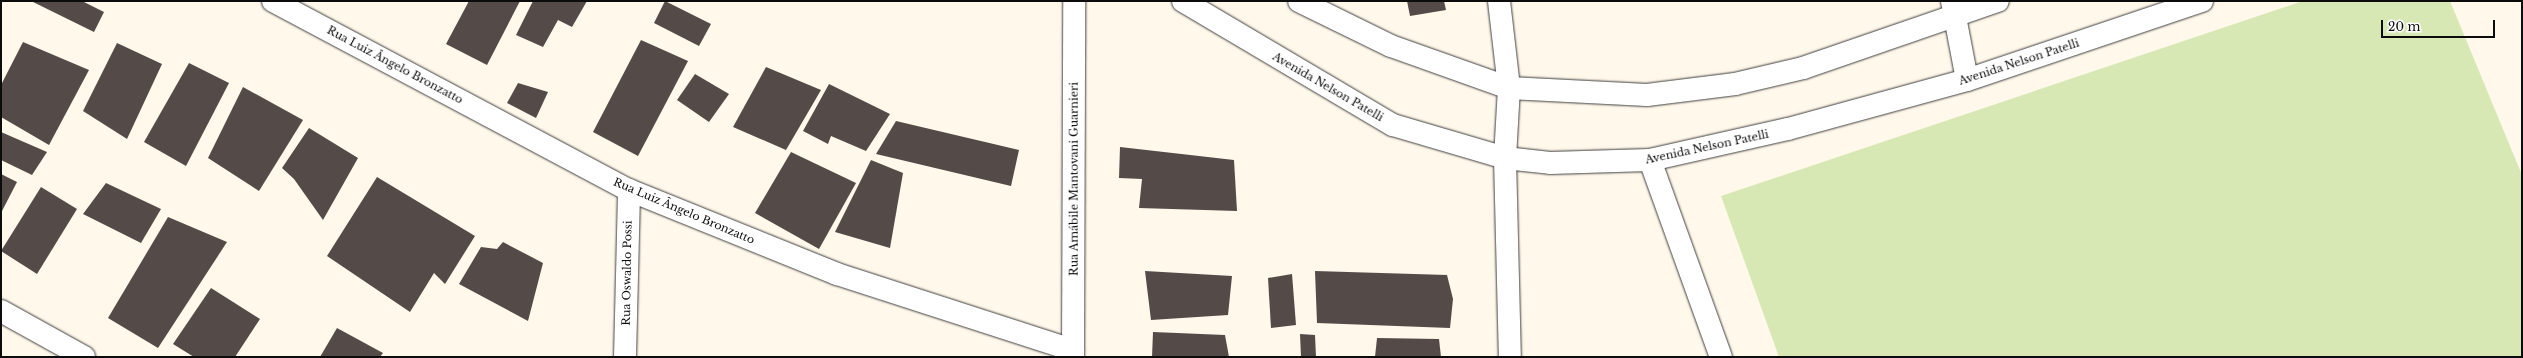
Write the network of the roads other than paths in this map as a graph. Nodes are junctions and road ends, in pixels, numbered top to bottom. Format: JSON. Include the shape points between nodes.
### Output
{"nodes":[{"id":1,"x":273,"y":1,"type":"edge"},
{"id":2,"x":1074,"y":1,"type":"edge"},
{"id":3,"x":1183,"y":1,"type":"edge"},
{"id":4,"x":1299,"y":1,"type":"edge"},
{"id":5,"x":1499,"y":1,"type":"edge"},
{"id":6,"x":1998,"y":1,"type":"edge"},
{"id":7,"x":2202,"y":1,"type":"edge"},
{"id":8,"x":1953,"y":8,"type":"edge"},
{"id":9,"x":1967,"y":80,"type":"junction"},
{"id":10,"x":1510,"y":88,"type":"junction"},
{"id":11,"x":1505,"y":158,"type":"junction"},
{"id":12,"x":1650,"y":160,"type":"junction"},
{"id":13,"x":629,"y":190,"type":"junction"},
{"id":14,"x":1,"y":311,"type":"edge"},
{"id":15,"x":1073,"y":353,"type":"edge"},
{"id":16,"x":84,"y":357,"type":"edge"},
{"id":17,"x":625,"y":357,"type":"edge"},
{"id":18,"x":1510,"y":357,"type":"edge"},
{"id":19,"x":1721,"y":357,"type":"edge"}],
"edges":[{"from":1,"to":13,"type":"street","name":"Rua Luiz Ângelo Bronzatto"},
{"from":2,"to":15,"type":"street","name":"Rua Amábile Mantovani Guarnieri"},
{"from":3,"to":11,"type":"street","name":"Avenida Nelson Patelli","via":[[1393,125]]},
{"from":4,"to":10,"type":"street","via":[[1391,46]]},
{"from":5,"to":10,"type":"street"},
{"from":6,"to":8,"type":"street"},
{"from":7,"to":9,"type":"street","name":"Avenida Nelson Patelli"},
{"from":8,"to":9,"type":"street"},
{"from":8,"to":10,"type":"street","via":[[1803,68],[1735,84],[1647,95]]},
{"from":9,"to":12,"type":"street","name":"Avenida Nelson Patelli","via":[[1788,129]]},
{"from":10,"to":11,"type":"street"},
{"from":11,"to":12,"type":"street","name":"Avenida Nelson Patelli","via":[[1550,163]]},
{"from":11,"to":18,"type":"street"},
{"from":12,"to":19,"type":"street"},
{"from":13,"to":15,"type":"street","name":"Rua Luiz Ângelo Bronzatto","via":[[837,274]]},
{"from":13,"to":17,"type":"street","name":"Rua Oswaldo Possi"},
{"from":14,"to":16,"type":"street"}]}
